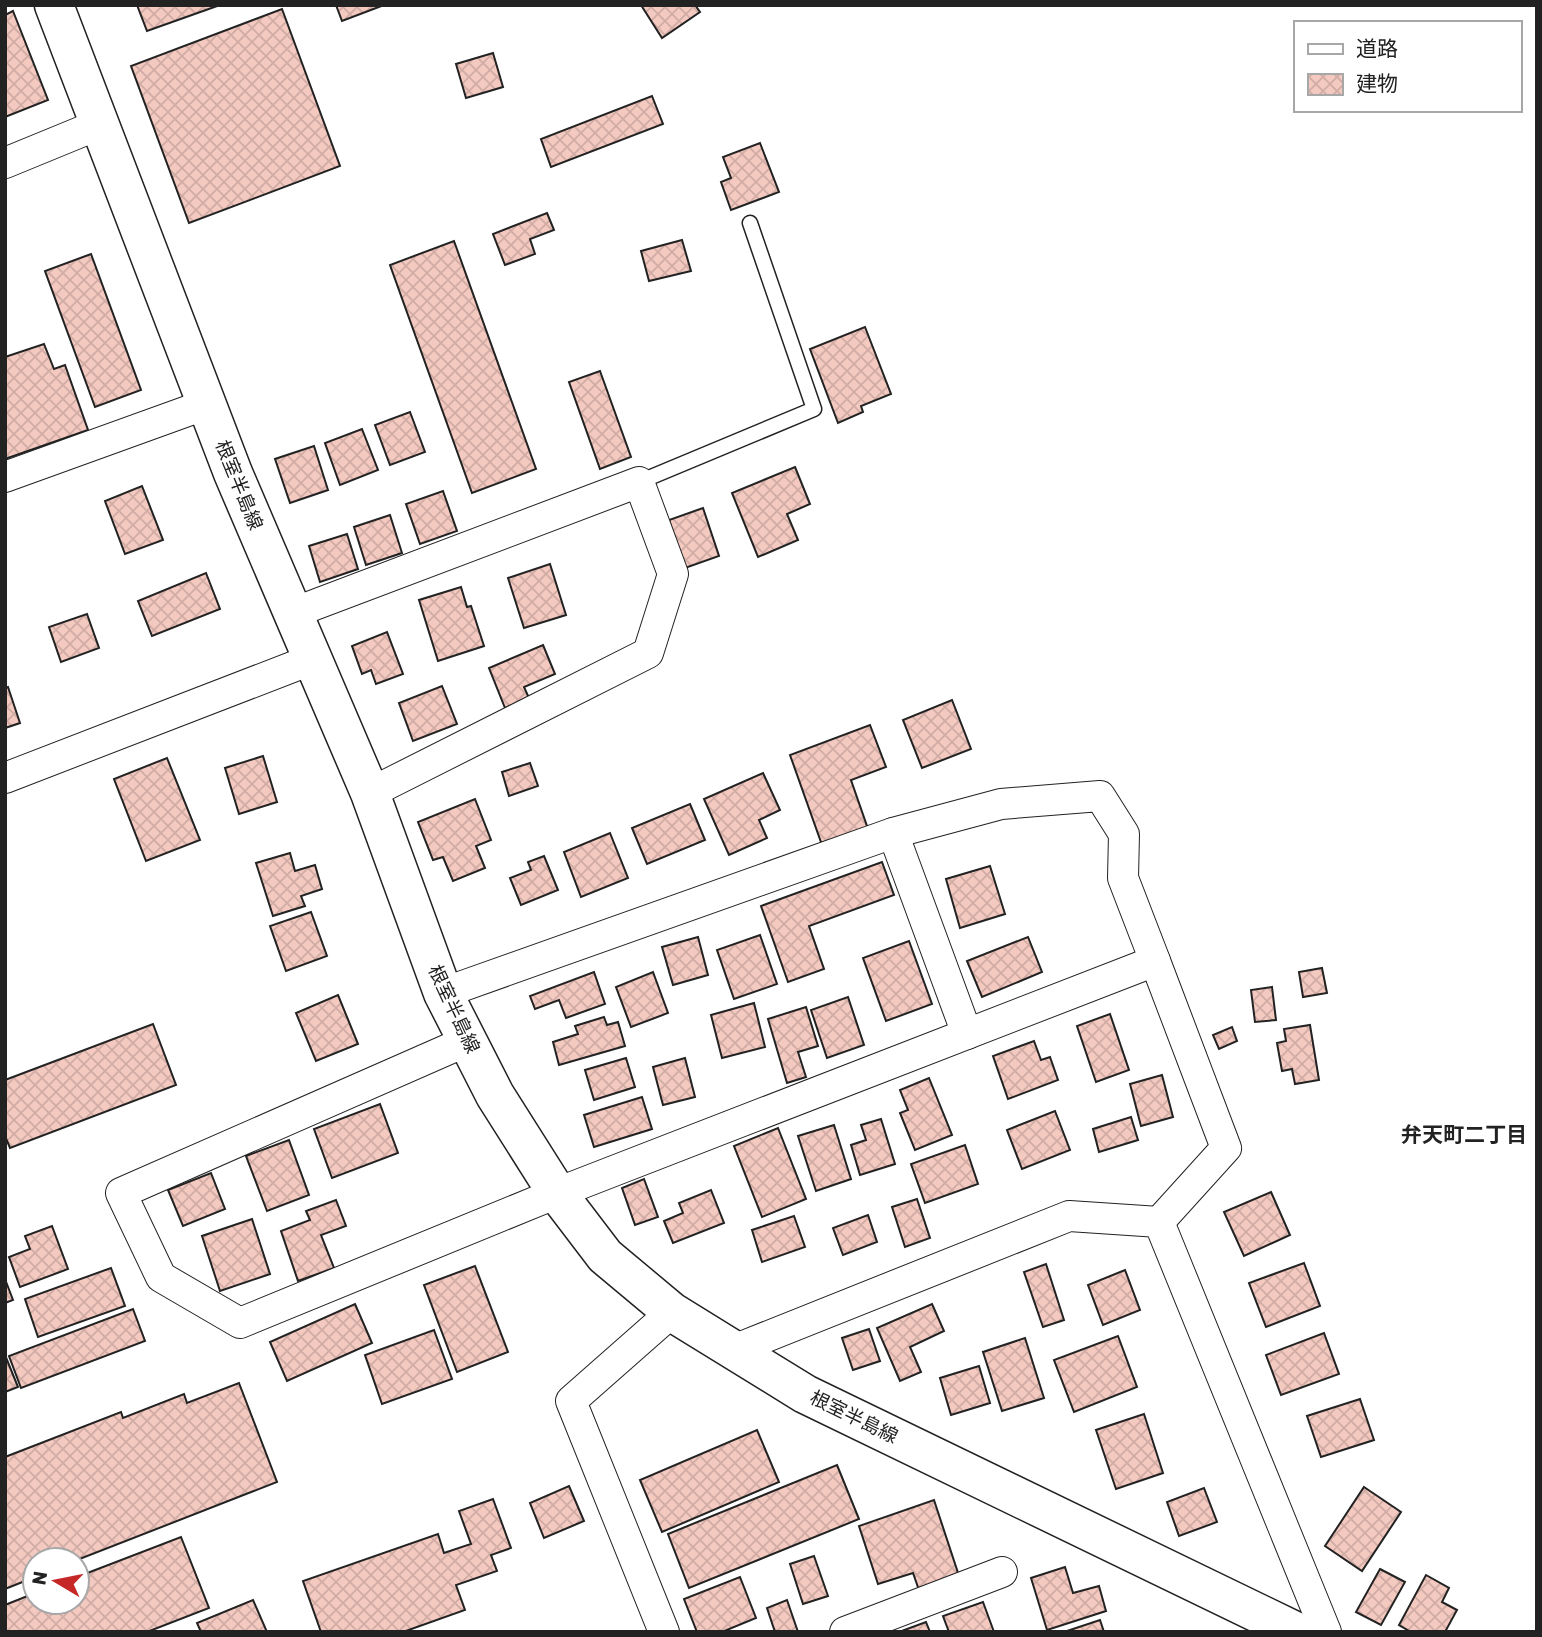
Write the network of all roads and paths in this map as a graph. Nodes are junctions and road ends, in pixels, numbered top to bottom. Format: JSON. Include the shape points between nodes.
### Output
{"nodes":[{"id":1,"x":54,"y":5,"type":"edge"},
{"id":2,"x":100,"y":124,"type":"junction"},
{"id":3,"x":5,"y":163,"type":"edge"},
{"id":4,"x":750,"y":223,"type":"dead end"},
{"id":5,"x":207,"y":404,"type":"junction"},
{"id":6,"x":5,"y":477,"type":"edge"},
{"id":7,"x":639,"y":482,"type":"junction"},
{"id":8,"x":293,"y":613,"type":"junction"},
{"id":9,"x":313,"y":659,"type":"junction"},
{"id":10,"x":5,"y":779,"type":"edge"},
{"id":11,"x":370,"y":793,"type":"junction"},
{"id":12,"x":893,"y":833,"type":"junction"},
{"id":13,"x":1155,"y":961,"type":"junction"},
{"id":14,"x":443,"y":993,"type":"junction"},
{"id":15,"x":967,"y":1034,"type":"junction"},
{"id":16,"x":467,"y":1041,"type":"junction"},
{"id":17,"x":557,"y":1193,"type":"junction"},
{"id":18,"x":1159,"y":1222,"type":"junction"},
{"id":19,"x":672,"y":1312,"type":"junction"},
{"id":20,"x":736,"y":1349,"type":"junction"},
{"id":21,"x":1002,"y":1572,"type":"dead end"},
{"id":22,"x":664,"y":1632,"type":"edge"},
{"id":23,"x":845,"y":1632,"type":"edge"},
{"id":24,"x":1297,"y":1632,"type":"edge"},
{"id":25,"x":1326,"y":1632,"type":"edge"}],
"edges":[{"from":1,"to":2,"type":"main road","name":"根室半島線"},
{"from":2,"to":3,"type":"street"},
{"from":2,"to":5,"type":"main road","name":"根室半島線"},
{"from":4,"to":7,"type":"lane","via":[[814,409]]},
{"from":5,"to":6,"type":"street"},
{"from":5,"to":8,"type":"main road","name":"根室半島線"},
{"from":7,"to":8,"type":"street"},
{"from":7,"to":11,"type":"street","via":[[673,574],[648,653]]},
{"from":8,"to":9,"type":"main road","name":"根室半島線"},
{"from":9,"to":10,"type":"street"},
{"from":9,"to":11,"type":"main road","name":"根室半島線"},
{"from":11,"to":14,"type":"main road","name":"根室半島線"},
{"from":12,"to":13,"type":"street","via":[[1001,804],[1100,796],[1124,834],[1123,878]]},
{"from":12,"to":14,"type":"street"},
{"from":12,"to":15,"type":"street"},
{"from":13,"to":15,"type":"street"},
{"from":13,"to":18,"type":"street","via":[[1226,1148]]},
{"from":14,"to":16,"type":"main road","name":"根室半島線"},
{"from":15,"to":17,"type":"street"},
{"from":16,"to":17,"type":"main road","name":"根室半島線"},
{"from":16,"to":17,"type":"street","via":[[121,1193],[161,1277],[240,1323]]},
{"from":17,"to":19,"type":"main road","name":"根室半島線","via":[[605,1256]]},
{"from":18,"to":20,"type":"street","via":[[1069,1216]]},
{"from":18,"to":25,"type":"street"},
{"from":19,"to":20,"type":"main road","name":"根室半島線"},
{"from":19,"to":22,"type":"street","via":[[571,1401]]},
{"from":20,"to":24,"type":"main road","name":"根室半島線","via":[[805,1394]]},
{"from":21,"to":23,"type":"street"}]}
